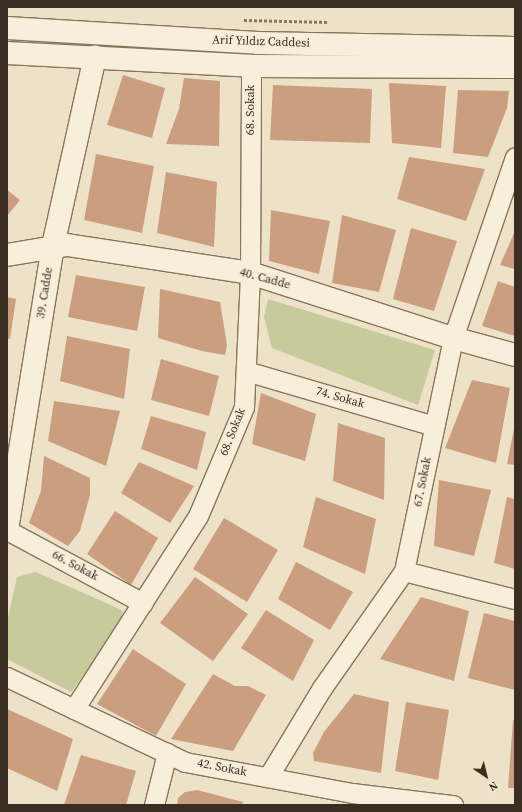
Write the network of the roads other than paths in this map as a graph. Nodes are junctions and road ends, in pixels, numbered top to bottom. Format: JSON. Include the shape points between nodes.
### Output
{"nodes":[{"id":1,"x":7,"y":28,"type":"edge"},
{"id":2,"x":515,"y":48,"type":"edge"},
{"id":3,"x":7,"y":53,"type":"edge"},
{"id":4,"x":95,"y":57,"type":"junction"},
{"id":5,"x":251,"y":66,"type":"junction"},
{"id":6,"x":515,"y":67,"type":"edge"},
{"id":7,"x":515,"y":157,"type":"edge"},
{"id":8,"x":53,"y":246,"type":"junction"},
{"id":9,"x":7,"y":255,"type":"edge"},
{"id":10,"x":250,"y":273,"type":"junction"},
{"id":11,"x":453,"y":338,"type":"junction"},
{"id":12,"x":515,"y":355,"type":"edge"},
{"id":13,"x":246,"y":371,"type":"junction"},
{"id":14,"x":434,"y":426,"type":"junction"},
{"id":15,"x":7,"y":530,"type":"edge"},
{"id":16,"x":404,"y":571,"type":"junction"},
{"id":17,"x":515,"y":599,"type":"edge"},
{"id":18,"x":143,"y":603,"type":"junction"},
{"id":19,"x":7,"y":677,"type":"edge"},
{"id":20,"x":74,"y":709,"type":"junction"},
{"id":21,"x":167,"y":753,"type":"junction"},
{"id":22,"x":268,"y":777,"type":"junction"},
{"id":23,"x":350,"y":799,"type":"edge"},
{"id":24,"x":154,"y":805,"type":"edge"},
{"id":25,"x":453,"y":805,"type":"edge"}],
"edges":[{"from":1,"to":2,"type":"main road","name":"Arif Yıldız Caddesi","via":[[258,43]]},
{"from":3,"to":4,"type":"main road","name":"Arif Yıldız Caddesi"},
{"from":4,"to":5,"type":"main road","name":"Arif Yıldız Caddesi"},
{"from":4,"to":8,"type":"main road","name":"39. Cadde"},
{"from":5,"to":6,"type":"main road","name":"Arif Yıldız Caddesi"},
{"from":5,"to":10,"type":"street","name":"68. Sokak"},
{"from":7,"to":11,"type":"street","name":"67. Sokak"},
{"from":8,"to":9,"type":"main road","name":"40. Cadde"},
{"from":8,"to":10,"type":"main road","name":"40. Cadde","via":[[67,245]]},
{"from":8,"to":15,"type":"main road","name":"39. Cadde"},
{"from":10,"to":11,"type":"main road","name":"40. Cadde"},
{"from":10,"to":13,"type":"street","name":"68. Sokak"},
{"from":11,"to":12,"type":"main road","name":"40. Cadde"},
{"from":11,"to":14,"type":"street","name":"67. Sokak"},
{"from":13,"to":14,"type":"street","name":"74. Sokak"},
{"from":13,"to":18,"type":"street","name":"68. Sokak","via":[[244,407],[198,516]]},
{"from":14,"to":16,"type":"street","name":"67. Sokak"},
{"from":15,"to":18,"type":"street","name":"66. Sokak"},
{"from":16,"to":17,"type":"street"},
{"from":16,"to":22,"type":"street","name":"67. Sokak","via":[[322,688]]},
{"from":18,"to":20,"type":"street","name":"68. Sokak"},
{"from":19,"to":20,"type":"street","name":"42. Sokak"},
{"from":20,"to":21,"type":"street","name":"42. Sokak"},
{"from":21,"to":22,"type":"street","name":"42. Sokak","via":[[185,762]]},
{"from":21,"to":24,"type":"street"},
{"from":22,"to":23,"type":"street","name":"42. Sokak"},
{"from":23,"to":25,"type":"street","name":"42. Sokak"}]}
